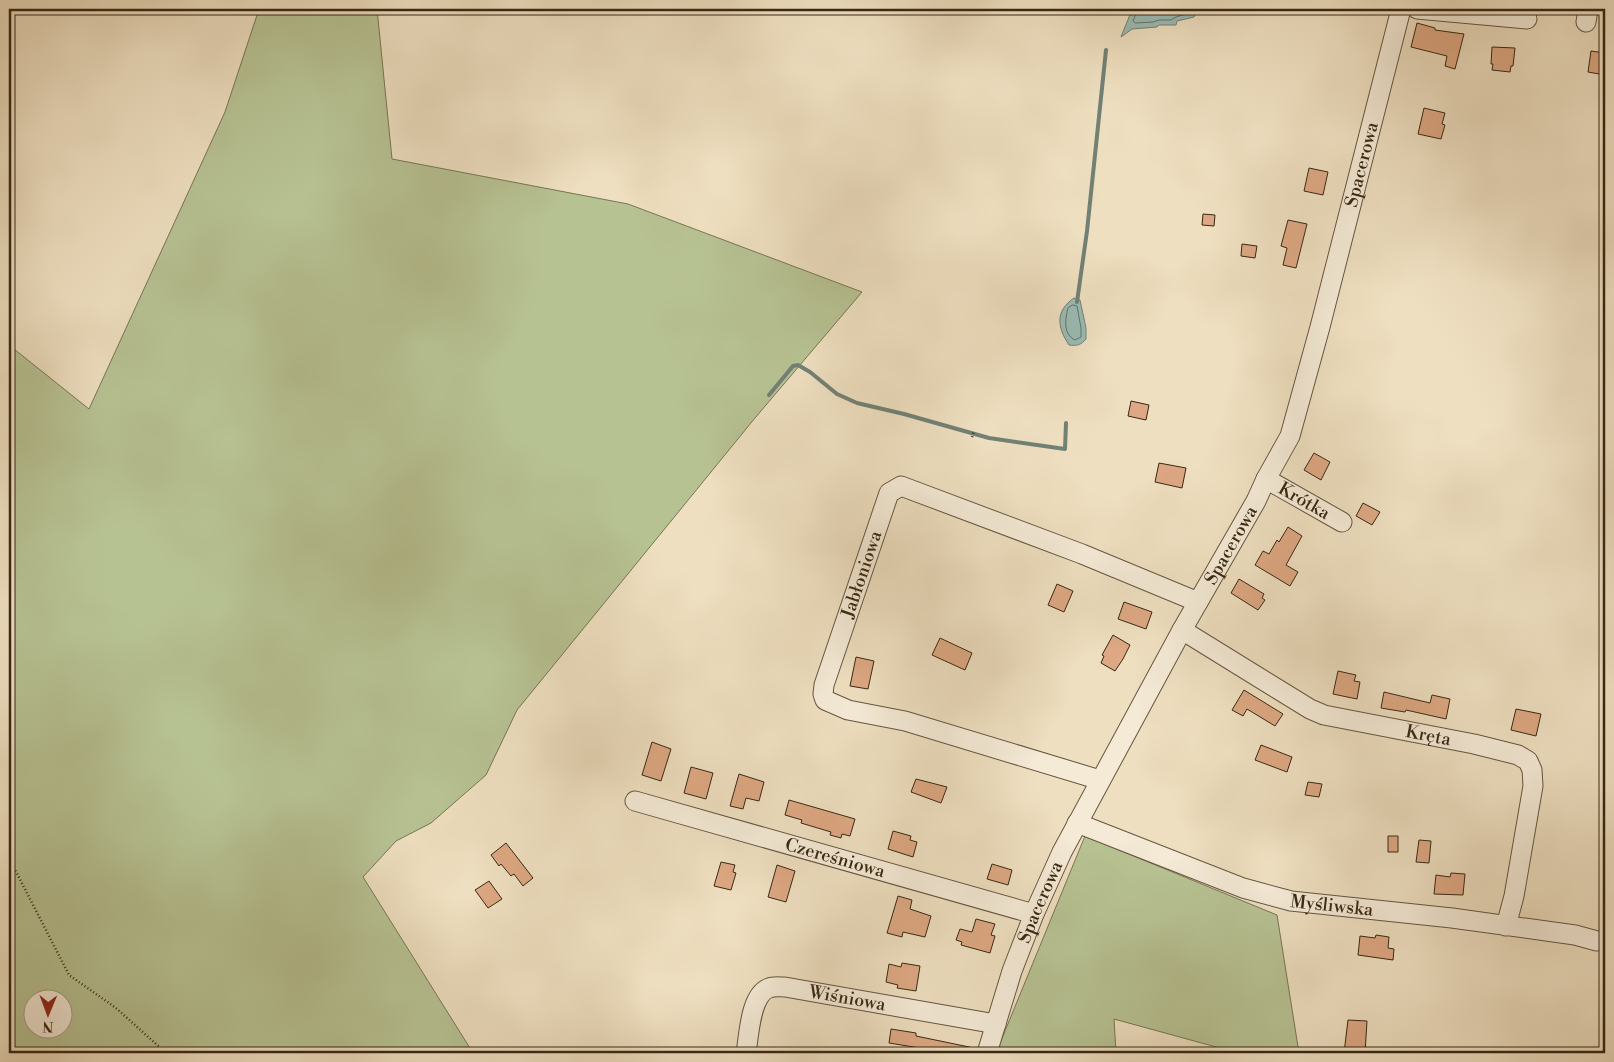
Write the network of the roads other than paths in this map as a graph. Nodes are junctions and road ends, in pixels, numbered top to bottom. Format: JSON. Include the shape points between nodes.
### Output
{"nodes":[{"id":1,"x":1402,"y":9,"type":"edge"},
{"id":2,"x":1417,"y":9,"type":"edge"},
{"id":3,"x":1527,"y":18,"type":"dead end"},
{"id":4,"x":1266,"y":479,"type":"junction"},
{"id":5,"x":1342,"y":522,"type":"dead end"},
{"id":6,"x":1198,"y":602,"type":"junction"},
{"id":7,"x":1182,"y":630,"type":"junction"},
{"id":8,"x":1100,"y":780,"type":"junction"},
{"id":9,"x":635,"y":801,"type":"dead end"},
{"id":10,"x":1077,"y":823,"type":"junction"},
{"id":11,"x":1034,"y":914,"type":"junction"},
{"id":12,"x":1506,"y":926,"type":"junction"},
{"id":13,"x":1597,"y":941,"type":"dead end"},
{"id":14,"x":996,"y":1024,"type":"junction"},
{"id":15,"x":746,"y":1053,"type":"edge"},
{"id":16,"x":987,"y":1053,"type":"edge"}],
"edges":[{"from":1,"to":4,"type":"street","name":"Spacerowa","via":[[1290,436]]},
{"from":2,"to":3,"type":"street"},
{"from":4,"to":5,"type":"street","name":"Krótka"},
{"from":4,"to":6,"type":"street","name":"Spacerowa"},
{"from":6,"to":7,"type":"street","name":"Spacerowa"},
{"from":6,"to":8,"type":"street","name":"Jabłoniowa","via":[[1082,554],[901,486],[889,493],[824,685],[825,700],[848,710],[905,721]]},
{"from":7,"to":8,"type":"street","name":"Spacerowa"},
{"from":7,"to":12,"type":"street","name":"Kręta","via":[[1324,715],[1474,744],[1518,755],[1528,761],[1533,786]]},
{"from":8,"to":10,"type":"street","name":"Spacerowa"},
{"from":9,"to":11,"type":"street","name":"Czereśniowa"},
{"from":10,"to":11,"type":"street","name":"Spacerowa"},
{"from":10,"to":12,"type":"street","name":"Myśliwska","via":[[1243,888],[1284,900]]},
{"from":11,"to":14,"type":"street","name":"Spacerowa"},
{"from":12,"to":13,"type":"street","name":"Myśliwska"},
{"from":14,"to":15,"type":"street","name":"Wiśniowa","via":[[771,987],[758,997]]},
{"from":14,"to":16,"type":"street","name":"Spacerowa"}]}
